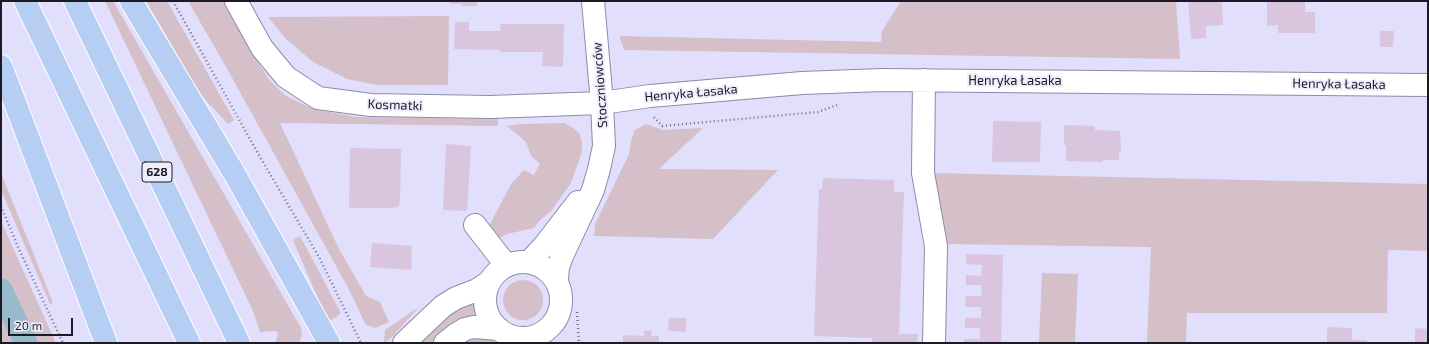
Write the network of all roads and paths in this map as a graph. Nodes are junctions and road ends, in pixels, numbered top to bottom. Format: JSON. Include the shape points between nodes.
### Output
{"nodes":[{"id":1,"x":26,"y":1,"type":"edge"},
{"id":2,"x":75,"y":1,"type":"edge"},
{"id":3,"x":130,"y":1,"type":"edge"},
{"id":4,"x":173,"y":1,"type":"edge"},
{"id":5,"x":236,"y":1,"type":"edge"},
{"id":6,"x":593,"y":1,"type":"edge"},
{"id":7,"x":1,"y":66,"type":"edge"},
{"id":8,"x":924,"y":80,"type":"junction"},
{"id":9,"x":1428,"y":86,"type":"edge"},
{"id":10,"x":602,"y":103,"type":"junction"},
{"id":11,"x":840,"y":104,"type":"dead end"},
{"id":12,"x":652,"y":115,"type":"dead end"},
{"id":13,"x":599,"y":169,"type":"junction"},
{"id":14,"x":1,"y":206,"type":"edge"},
{"id":15,"x":476,"y":225,"type":"dead end"},
{"id":16,"x":530,"y":261,"type":"junction"},
{"id":17,"x":506,"y":265,"type":"junction"},
{"id":18,"x":557,"y":280,"type":"junction"},
{"id":19,"x":489,"y":282,"type":"junction"},
{"id":20,"x":577,"y":312,"type":"dead end"},
{"id":21,"x":507,"y":336,"type":"edge"},
{"id":22,"x":546,"y":336,"type":"edge"},
{"id":23,"x":63,"y":343,"type":"edge"},
{"id":24,"x":106,"y":343,"type":"edge"},
{"id":25,"x":189,"y":343,"type":"edge"},
{"id":26,"x":239,"y":343,"type":"edge"},
{"id":27,"x":329,"y":343,"type":"edge"},
{"id":28,"x":361,"y":343,"type":"edge"},
{"id":29,"x":404,"y":343,"type":"edge"},
{"id":30,"x":445,"y":343,"type":"edge"},
{"id":31,"x":579,"y":343,"type":"edge"},
{"id":32,"x":934,"y":343,"type":"edge"}],
"edges":[{"from":1,"to":25,"type":"main road"},
{"from":2,"to":26,"type":"main road","number":"628"},
{"from":3,"to":27,"type":"main road","via":[[234,173]]},
{"from":4,"to":28,"type":"path","via":[[319,257]]},
{"from":5,"to":10,"type":"street","name":"Kosmatki","via":[[262,48],[286,77],[318,98],[371,104],[490,107]]},
{"from":6,"to":10,"type":"street","name":"Stoczniowców"},
{"from":7,"to":24,"type":"main road"},
{"from":8,"to":9,"type":"street","name":"Henryka Łasaka"},
{"from":8,"to":10,"type":"street","name":"Henryka Łasaka","via":[[802,83]]},
{"from":8,"to":32,"type":"street","via":[[922,173],[936,246]]},
{"from":10,"to":13,"type":"street","name":"Stoczniowców","via":[[604,146]]},
{"from":11,"to":12,"type":"path","via":[[818,112],[662,126]]},
{"from":13,"to":16,"type":"street","name":"Stoczniowców","via":[[572,210]]},
{"from":13,"to":18,"type":"street","name":"Stoczniowców","via":[[593,190],[562,256]]},
{"from":14,"to":23,"type":"path"},
{"from":15,"to":17,"type":"street"},
{"from":16,"to":17,"type":"street","via":[[517,261]]},
{"from":16,"to":18,"type":"street","via":[[541,265]]},
{"from":17,"to":19,"type":"street","via":[[496,272]]},
{"from":18,"to":22,"type":"street","via":[[562,300],[560,311]]},
{"from":19,"to":21,"type":"street","via":[[485,304],[487,313],[492,322]]},
{"from":19,"to":29,"type":"street","via":[[443,306]]},
{"from":20,"to":31,"type":"path"},
{"from":21,"to":22,"type":"street"},
{"from":21,"to":30,"type":"street","via":[[485,327],[470,328]]}]}
